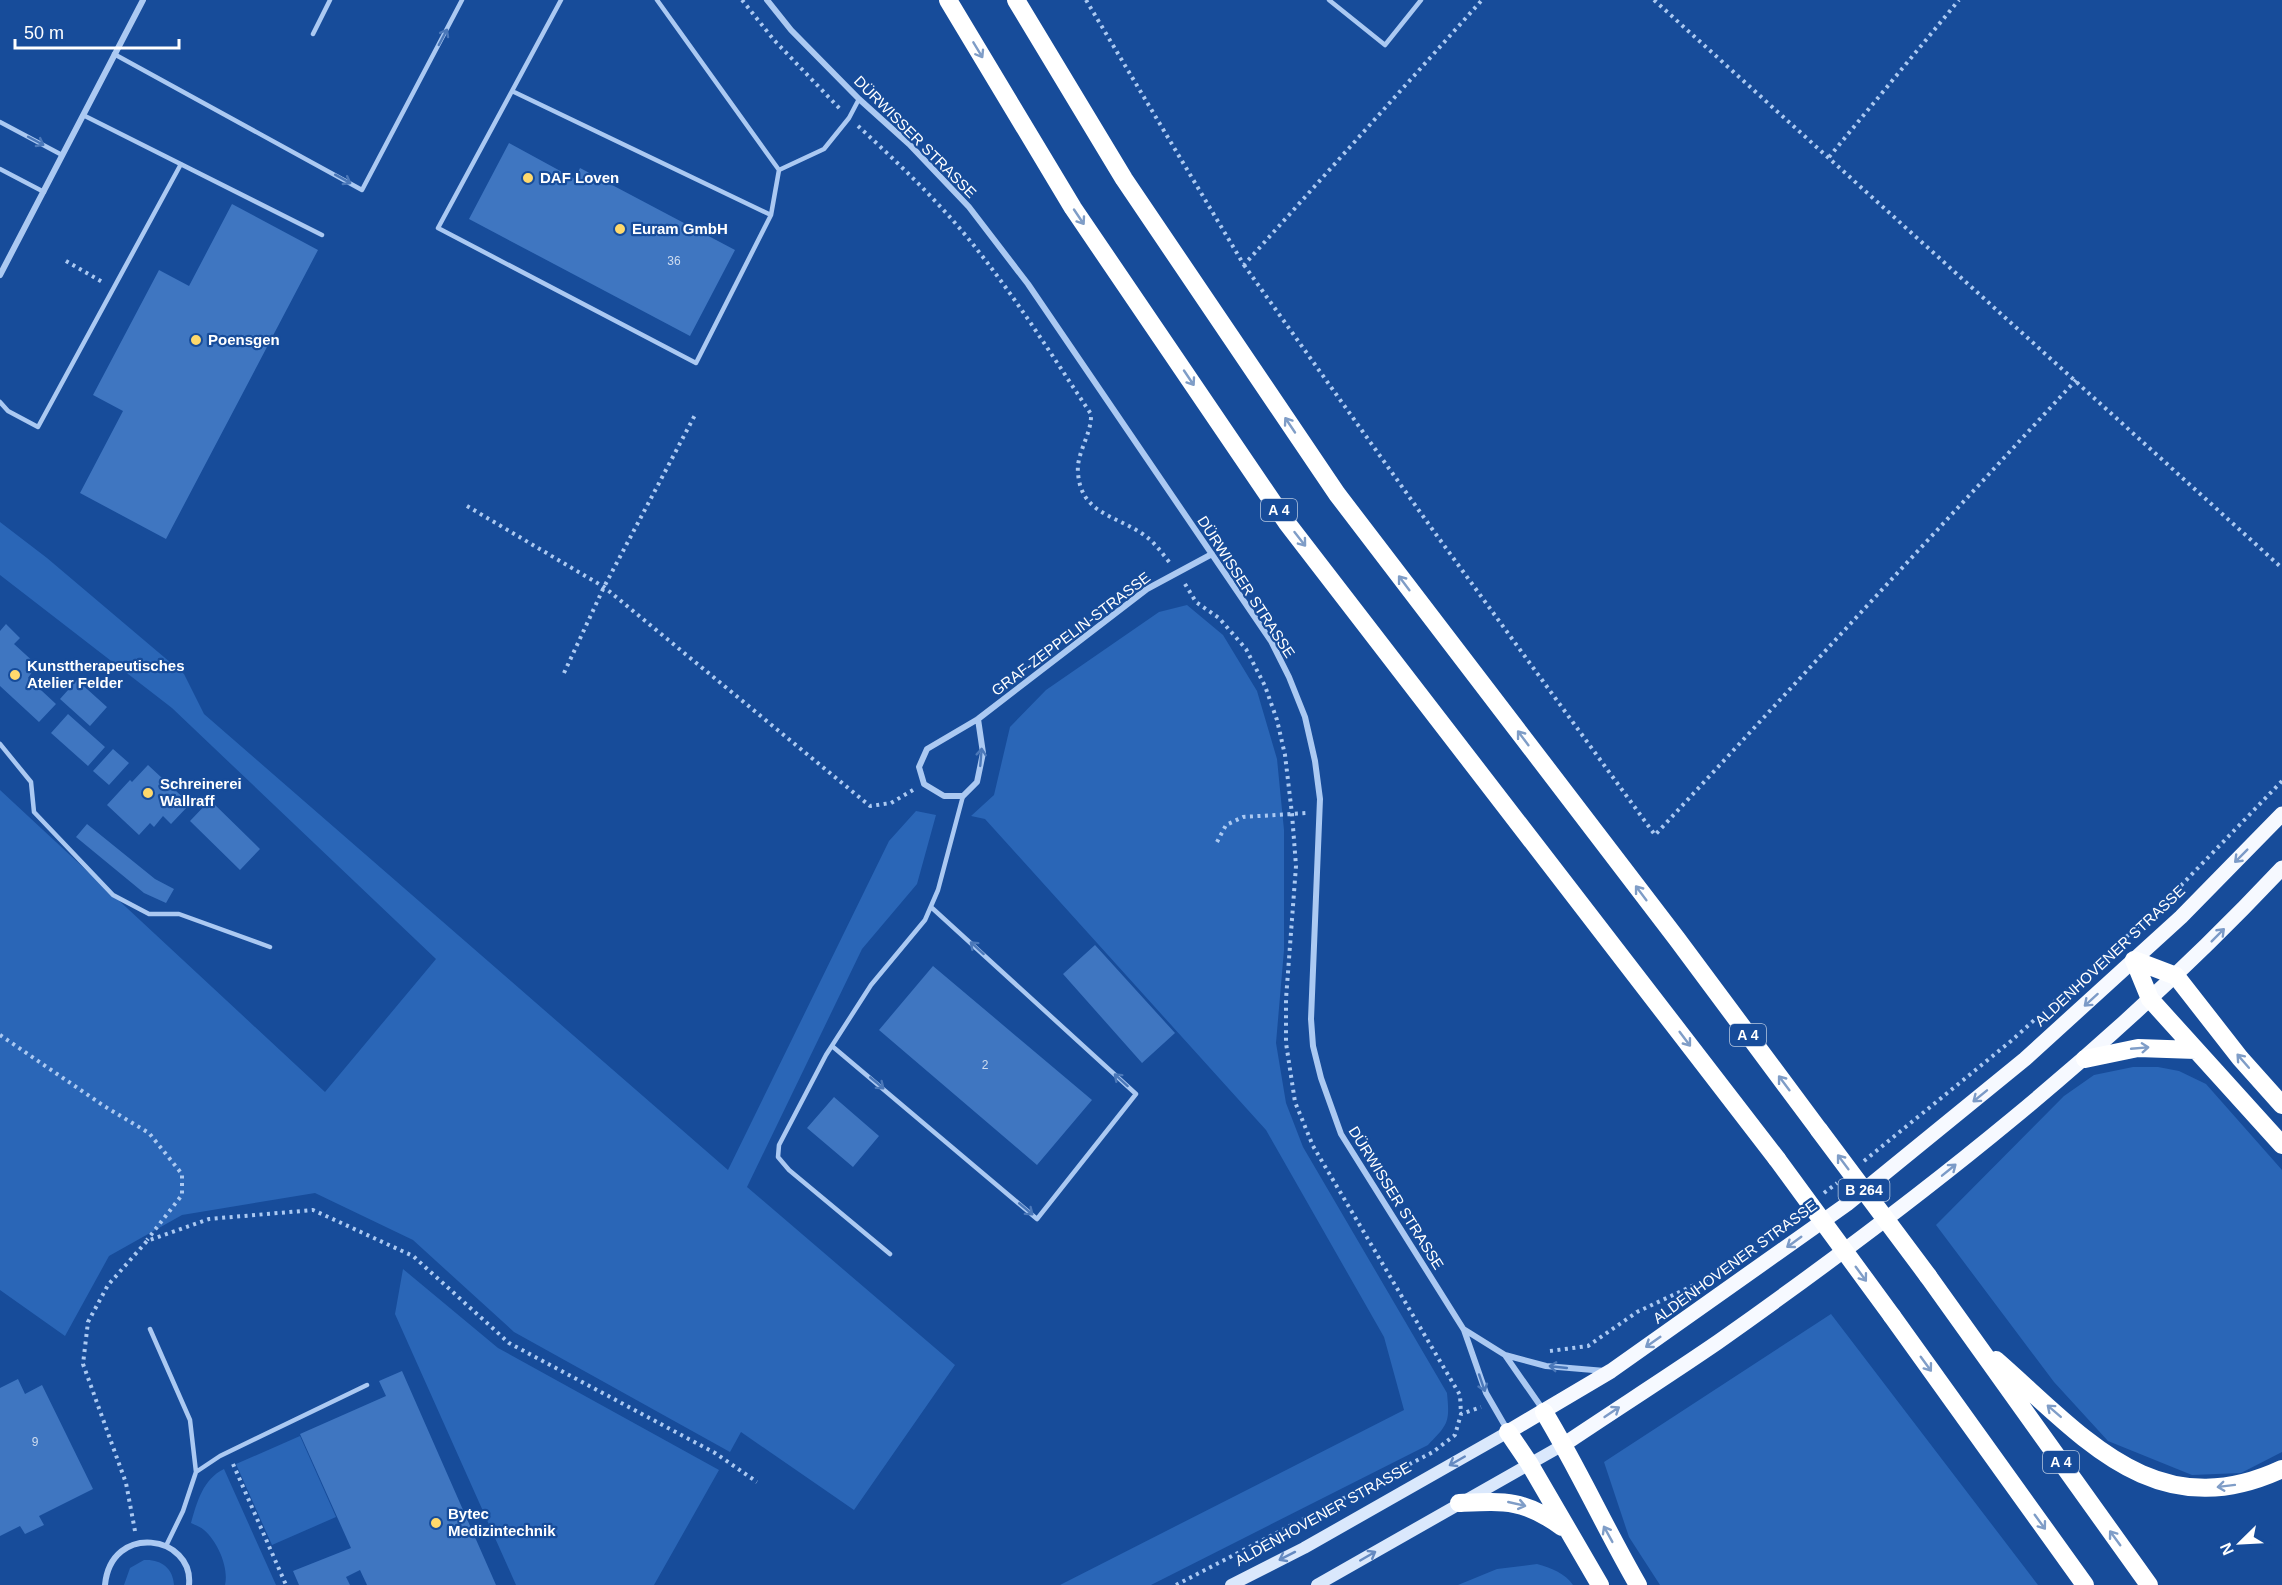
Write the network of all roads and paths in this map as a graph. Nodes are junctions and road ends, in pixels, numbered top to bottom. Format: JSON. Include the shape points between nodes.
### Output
{"nodes":[{"id":1,"x":143,"y":0,"type":"edge"},
{"id":2,"x":330,"y":0,"type":"edge"},
{"id":3,"x":462,"y":0,"type":"edge"},
{"id":4,"x":561,"y":0,"type":"edge"},
{"id":5,"x":657,"y":0,"type":"edge"},
{"id":6,"x":742,"y":0,"type":"edge"},
{"id":7,"x":767,"y":0,"type":"edge"},
{"id":8,"x":948,"y":0,"type":"edge"},
{"id":9,"x":1016,"y":0,"type":"edge"},
{"id":10,"x":1086,"y":0,"type":"edge"},
{"id":11,"x":1329,"y":0,"type":"edge"},
{"id":12,"x":1421,"y":0,"type":"edge"},
{"id":13,"x":1482,"y":0,"type":"edge"},
{"id":14,"x":1654,"y":0,"type":"edge"},
{"id":15,"x":1959,"y":0,"type":"edge"},
{"id":16,"x":313,"y":34,"type":"dead end"},
{"id":17,"x":114,"y":54,"type":"junction"},
{"id":18,"x":512,"y":91,"type":"junction"},
{"id":19,"x":859,"y":99,"type":"junction"},
{"id":20,"x":83,"y":115,"type":"junction"},
{"id":21,"x":849,"y":118,"type":"junction"},
{"id":22,"x":0,"y":122,"type":"edge"},
{"id":23,"x":62,"y":155,"type":"junction"},
{"id":24,"x":1829,"y":157,"type":"junction"},
{"id":25,"x":181,"y":164,"type":"junction"},
{"id":26,"x":0,"y":169,"type":"edge"},
{"id":27,"x":779,"y":170,"type":"junction"},
{"id":28,"x":44,"y":192,"type":"junction"},
{"id":29,"x":771,"y":215,"type":"junction"},
{"id":30,"x":322,"y":235,"type":"dead end"},
{"id":31,"x":66,"y":261,"type":"dead end"},
{"id":32,"x":1244,"y":265,"type":"junction"},
{"id":33,"x":0,"y":275,"type":"edge"},
{"id":34,"x":114,"y":288,"type":"junction"},
{"id":35,"x":2076,"y":380,"type":"junction"},
{"id":36,"x":0,"y":402,"type":"edge"},
{"id":37,"x":695,"y":415,"type":"dead end"},
{"id":38,"x":467,"y":506,"type":"dead end"},
{"id":39,"x":1212,"y":554,"type":"junction"},
{"id":40,"x":2282,"y":568,"type":"edge"},
{"id":41,"x":1178,"y":573,"type":"junction"},
{"id":42,"x":603,"y":587,"type":"junction"},
{"id":43,"x":564,"y":673,"type":"dead end"},
{"id":44,"x":978,"y":719,"type":"junction"},
{"id":45,"x":0,"y":744,"type":"edge"},
{"id":46,"x":2282,"y":781,"type":"edge"},
{"id":47,"x":924,"y":784,"type":"junction"},
{"id":48,"x":963,"y":796,"type":"junction"},
{"id":49,"x":1320,"y":813,"type":"junction"},
{"id":50,"x":1292,"y":814,"type":"junction"},
{"id":51,"x":2282,"y":814,"type":"edge"},
{"id":52,"x":1293,"y":831,"type":"dead end"},
{"id":53,"x":1217,"y":842,"type":"dead end"},
{"id":54,"x":2282,"y":868,"type":"edge"},
{"id":55,"x":931,"y":907,"type":"junction"},
{"id":56,"x":270,"y":947,"type":"dead end"},
{"id":57,"x":2134,"y":960,"type":"junction"},
{"id":58,"x":2176,"y":976,"type":"junction"},
{"id":59,"x":2150,"y":999,"type":"junction"},
{"id":60,"x":0,"y":1035,"type":"edge"},
{"id":61,"x":832,"y":1046,"type":"junction"},
{"id":62,"x":2196,"y":1050,"type":"junction"},
{"id":63,"x":2085,"y":1059,"type":"junction"},
{"id":64,"x":2282,"y":1105,"type":"edge"},
{"id":65,"x":2282,"y":1145,"type":"edge"},
{"id":66,"x":1859,"y":1166,"type":"dead end"},
{"id":67,"x":1841,"y":1180,"type":"dead end"},
{"id":68,"x":1823,"y":1195,"type":"dead end"},
{"id":69,"x":1795,"y":1215,"type":"dead end"},
{"id":70,"x":1767,"y":1236,"type":"dead end"},
{"id":71,"x":147,"y":1241,"type":"junction"},
{"id":72,"x":890,"y":1254,"type":"dead end"},
{"id":73,"x":1711,"y":1277,"type":"dead end"},
{"id":74,"x":150,"y":1329,"type":"dead end"},
{"id":75,"x":1464,"y":1330,"type":"junction"},
{"id":76,"x":1972,"y":1338,"type":"junction"},
{"id":77,"x":1505,"y":1355,"type":"junction"},
{"id":78,"x":1546,"y":1365,"type":"junction"},
{"id":79,"x":1611,"y":1371,"type":"junction"},
{"id":80,"x":367,"y":1385,"type":"dead end"},
{"id":81,"x":1491,"y":1403,"type":"junction"},
{"id":82,"x":1544,"y":1412,"type":"junction"},
{"id":83,"x":1508,"y":1432,"type":"junction"},
{"id":84,"x":1563,"y":1445,"type":"junction"},
{"id":85,"x":228,"y":1452,"type":"junction"},
{"id":86,"x":1529,"y":1463,"type":"junction"},
{"id":87,"x":2282,"y":1469,"type":"edge"},
{"id":88,"x":196,"y":1472,"type":"junction"},
{"id":89,"x":757,"y":1482,"type":"dead end"},
{"id":90,"x":1459,"y":1503,"type":"junction"},
{"id":91,"x":1567,"y":1531,"type":"junction"},
{"id":92,"x":137,"y":1543,"type":"junction"},
{"id":93,"x":166,"y":1545,"type":"junction"},
{"id":94,"x":2060,"y":1549,"type":"junction"},
{"id":95,"x":105,"y":1585,"type":"edge"},
{"id":96,"x":189,"y":1585,"type":"edge"},
{"id":97,"x":286,"y":1585,"type":"edge"},
{"id":98,"x":1176,"y":1585,"type":"edge"},
{"id":99,"x":1231,"y":1585,"type":"edge"},
{"id":100,"x":1317,"y":1585,"type":"edge"},
{"id":101,"x":1600,"y":1585,"type":"edge"},
{"id":102,"x":1638,"y":1585,"type":"edge"},
{"id":103,"x":2072,"y":1585,"type":"edge"},
{"id":104,"x":2085,"y":1585,"type":"edge"},
{"id":105,"x":2149,"y":1585,"type":"edge"}],
"edges":[{"from":1,"to":17,"type":"street"},
{"from":2,"to":16,"type":"lane"},
{"from":17,"to":3,"type":"lane","one_way":true,"via":[[362,190]]},
{"from":4,"to":18,"type":"lane"},
{"from":5,"to":27,"type":"lane"},
{"from":6,"to":21,"type":"path","via":[[774,40]]},
{"from":7,"to":19,"type":"street","name":"DÜRWISSER STRASSE"},
{"from":8,"to":94,"type":"highway","number":"A 4","one_way":true,"bridge":true,"via":[[1073,208],[1287,523],[1777,1159]]},
{"from":76,"to":9,"type":"highway","number":"A 4","one_way":true,"bridge":true,"via":[[1677,939],[1336,494],[1124,179]]},
{"from":10,"to":32,"type":"path"},
{"from":11,"to":12,"type":"lane","via":[[1385,45]]},
{"from":13,"to":32,"type":"path"},
{"from":14,"to":24,"type":"path"},
{"from":15,"to":24,"type":"path"},
{"from":17,"to":20,"type":"street"},
{"from":18,"to":29,"type":"lane"},
{"from":18,"to":29,"type":"lane","via":[[438,228],[696,363]]},
{"from":19,"to":21,"type":"lane"},
{"from":19,"to":39,"type":"street","name":"DÜRWISSER STRASSE","via":[[969,207],[1028,284]]},
{"from":20,"to":23,"type":"street"},
{"from":20,"to":25,"type":"lane"},
{"from":21,"to":27,"type":"lane","via":[[824,148]]},
{"from":21,"to":41,"type":"path","via":[[966,236],[1010,292],[1090,414],[1077,468],[1083,492],[1092,506],[1154,542]]},
{"from":22,"to":23,"type":"lane","one_way":true},
{"from":23,"to":28,"type":"street"},
{"from":24,"to":35,"type":"path"},
{"from":25,"to":30,"type":"lane"},
{"from":25,"to":34,"type":"lane"},
{"from":26,"to":28,"type":"lane"},
{"from":27,"to":29,"type":"lane"},
{"from":28,"to":33,"type":"street"},
{"from":31,"to":34,"type":"path"},
{"from":32,"to":35,"type":"path","via":[[1655,835]]},
{"from":34,"to":36,"type":"lane","via":[[38,427],[8,411]]},
{"from":35,"to":40,"type":"path"},
{"from":37,"to":42,"type":"path"},
{"from":38,"to":42,"type":"path"},
{"from":39,"to":41,"type":"street","name":"GRAF-ZEPPELIN-STRASSE"},
{"from":39,"to":49,"type":"street","name":"DÜRWISSER STRASSE","via":[[1271,641],[1289,677],[1305,717],[1315,761]]},
{"from":41,"to":44,"type":"street","name":"GRAF-ZEPPELIN-STRASSE","via":[[1147,589]]},
{"from":41,"to":50,"type":"path","via":[[1196,602],[1219,618],[1246,649],[1265,686],[1282,743]]},
{"from":42,"to":43,"type":"path"},
{"from":42,"to":47,"type":"path","via":[[870,807],[891,803]]},
{"from":44,"to":47,"type":"street","name":"GRAF-ZEPPELIN-STRASSE","via":[[927,749],[919,767]]},
{"from":48,"to":44,"type":"street","one_way":true,"via":[[977,782],[983,753]]},
{"from":45,"to":56,"type":"lane","via":[[31,782],[34,812],[113,895],[149,914],[179,914]]},
{"from":46,"to":66,"type":"path","via":[[2168,900],[2011,1041]]},
{"from":47,"to":48,"type":"street","via":[[944,796]]},
{"from":48,"to":55,"type":"lane"},
{"from":49,"to":50,"type":"path"},
{"from":49,"to":75,"type":"street","name":"DÜRWISSER STRASSE","via":[[1311,1019],[1321,1078],[1341,1134]]},
{"from":50,"to":52,"type":"path"},
{"from":50,"to":53,"type":"path","via":[[1243,817],[1226,825]]},
{"from":51,"to":57,"type":"main road","name":"ALDENHOVENER STRASSE","number":"B 264","one_way":true},
{"from":58,"to":54,"type":"main road","number":"B 264","one_way":true},
{"from":55,"to":61,"type":"lane","via":[[925,920],[871,985]]},
{"from":61,"to":55,"type":"lane","one_way":true,"via":[[1037,1219],[1136,1094]]},
{"from":57,"to":58,"type":"highway"},
{"from":57,"to":59,"type":"highway"},
{"from":57,"to":79,"type":"main road","name":"ALDENHOVENER STRASSE","number":"B 264","one_way":true,"via":[[2025,1059],[1847,1204]]},
{"from":58,"to":59,"type":"main road","number":"B 264"},
{"from":64,"to":58,"type":"highway","one_way":true},
{"from":59,"to":62,"type":"highway"},
{"from":59,"to":63,"type":"main road","number":"B 264"},
{"from":60,"to":71,"type":"path","via":[[149,1133],[182,1174],[182,1196]]},
{"from":61,"to":72,"type":"lane","via":[[779,1145],[778,1157]]},
{"from":63,"to":62,"type":"highway","one_way":true,"via":[[2138,1048]]},
{"from":62,"to":65,"type":"highway"},
{"from":84,"to":63,"type":"main road","number":"B 264","one_way":true,"via":[[1717,1342],[1904,1206]]},
{"from":67,"to":68,"type":"path"},
{"from":69,"to":70,"type":"path"},
{"from":71,"to":89,"type":"path","via":[[209,1219],[314,1210],[413,1256],[509,1343],[715,1453]]},
{"from":71,"to":92,"type":"path","via":[[108,1285],[88,1322],[83,1364],[126,1483]]},
{"from":73,"to":78,"type":"path","via":[[1637,1312],[1588,1346],[1549,1351]]},
{"from":74,"to":88,"type":"lane","via":[[190,1420]]},
{"from":75,"to":77,"type":"street","name":"DÜRWISSER STRASSE"},
{"from":75,"to":81,"type":"street","name":"DÜRWISSER STRASSE","one_way":true},
{"from":87,"to":76,"type":"highway","one_way":true,"via":[[2252,1481],[2208,1488],[2144,1476],[2092,1444]]},
{"from":105,"to":76,"type":"highway","number":"A 4","one_way":true},
{"from":77,"to":78,"type":"street","name":"DÜRWISSER STRASSE"},
{"from":77,"to":82,"type":"street","name":"DÜRWISSER STRASSE"},
{"from":79,"to":78,"type":"street","name":"DÜRWISSER STRASSE","one_way":true},
{"from":79,"to":82,"type":"main road","name":"ALDENHOVENER STRASSE","number":"B 264"},
{"from":80,"to":85,"type":"lane"},
{"from":81,"to":83,"type":"street","name":"DÜRWISSER STRASSE"},
{"from":81,"to":98,"type":"path","via":[[1461,1414],[1455,1435],[1433,1452]]},
{"from":82,"to":83,"type":"main road","name":"ALDENHOVENER STRASSE","number":"B 264"},
{"from":82,"to":84,"type":"highway"},
{"from":83,"to":86,"type":"highway"},
{"from":83,"to":99,"type":"main road","name":"ALDENHOVENER STRASSE","one_way":true},
{"from":84,"to":86,"type":"main road"},
{"from":102,"to":84,"type":"highway","one_way":true},
{"from":85,"to":88,"type":"lane"},
{"from":85,"to":97,"type":"path"},
{"from":86,"to":90,"type":"main road"},
{"from":86,"to":91,"type":"highway"},
{"from":88,"to":93,"type":"lane"},
{"from":90,"to":91,"type":"highway","one_way":true,"via":[[1524,1505]]},
{"from":100,"to":90,"type":"main road","one_way":true},
{"from":91,"to":101,"type":"highway"},
{"from":92,"to":93,"type":"street"},
{"from":92,"to":95,"type":"street","via":[[114,1558]]},
{"from":93,"to":96,"type":"street","via":[[186,1566]]},
{"from":94,"to":103,"type":"highway"},
{"from":94,"to":104,"type":"highway","number":"A 4"}]}
